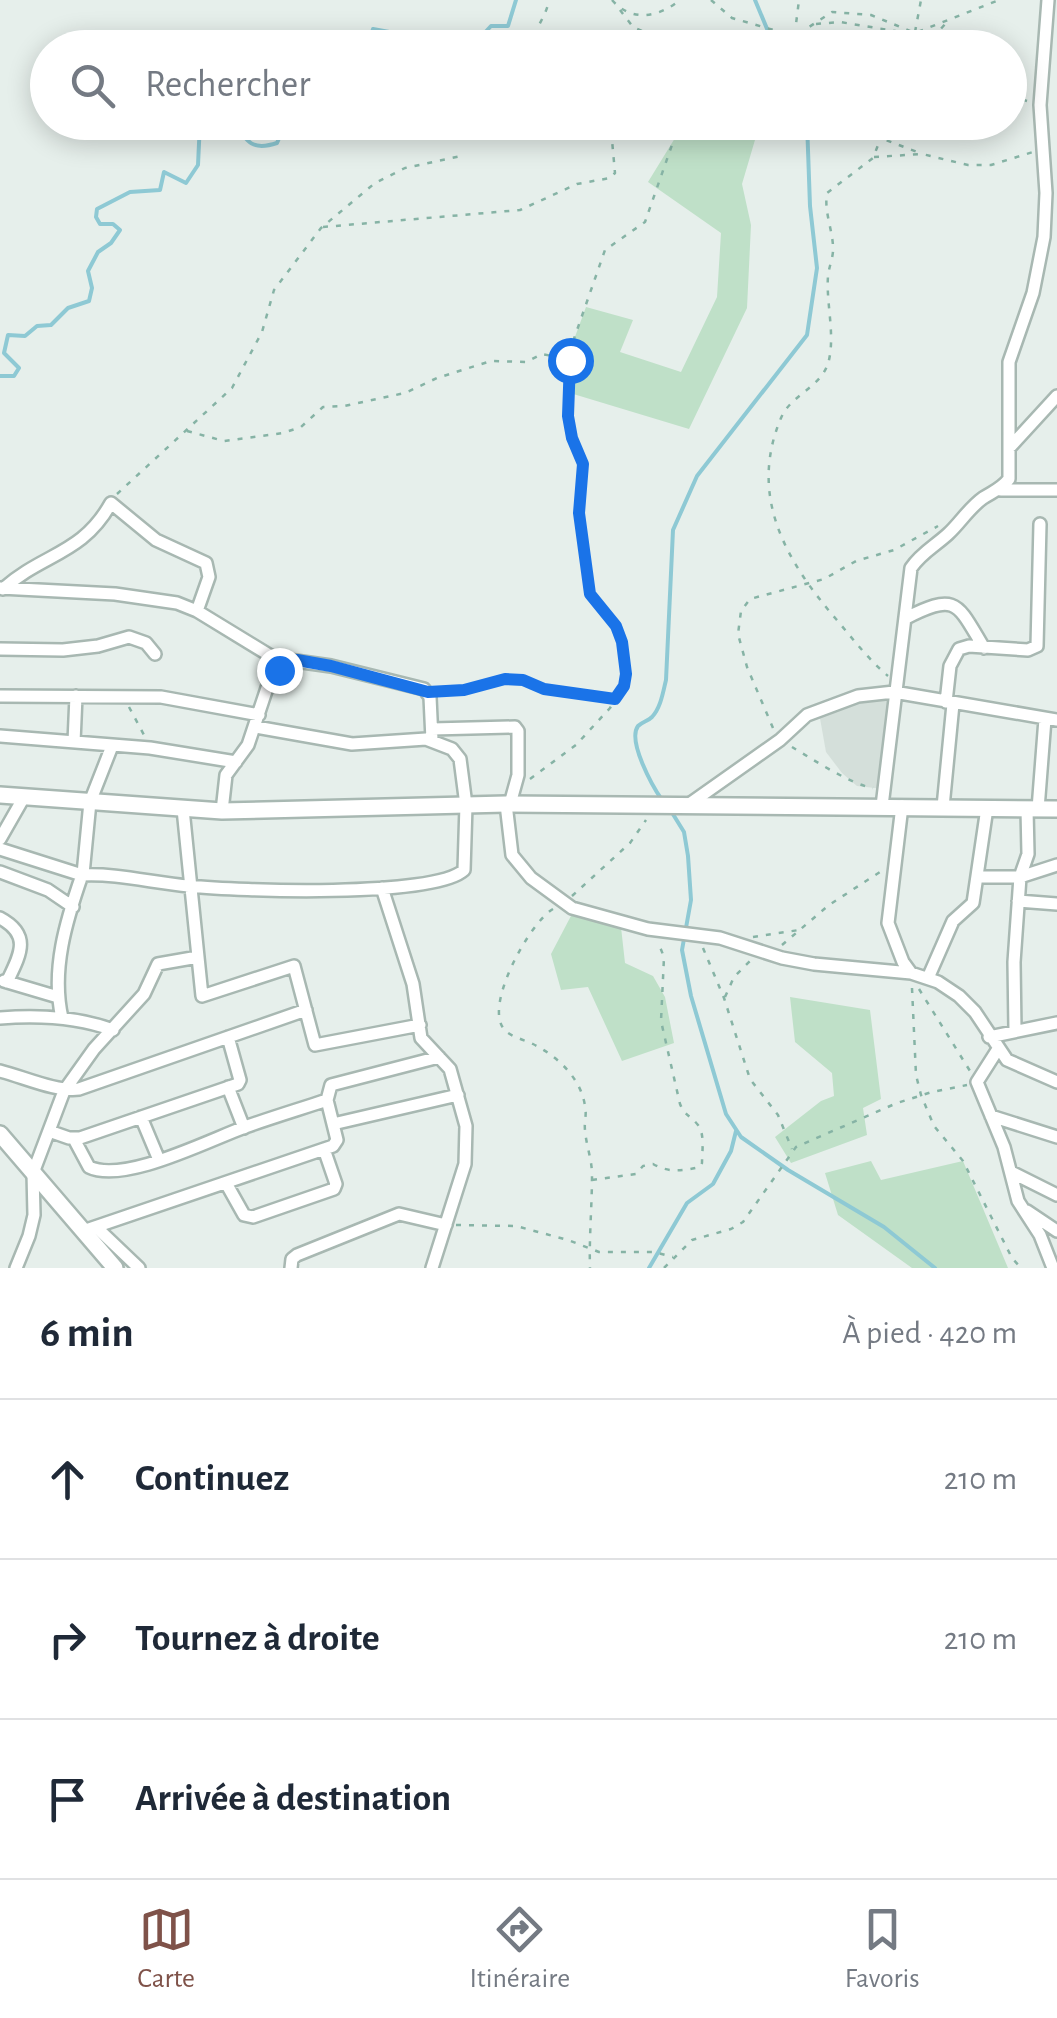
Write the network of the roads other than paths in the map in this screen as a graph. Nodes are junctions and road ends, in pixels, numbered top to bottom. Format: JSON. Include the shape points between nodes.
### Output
{"nodes":[{"id":1,"x":1048,"y":6,"type":"edge"},
{"id":2,"x":1050,"y":240,"type":"edge"},
{"id":3,"x":1057,"y":396,"type":"edge"},
{"id":4,"x":1011,"y":446,"type":"junction"},
{"id":5,"x":1001,"y":490,"type":"junction"},
{"id":6,"x":1057,"y":490,"type":"edge"},
{"id":7,"x":1040,"y":524,"type":"dead end"},
{"id":8,"x":1,"y":588,"type":"edge"},
{"id":9,"x":197,"y":611,"type":"junction"},
{"id":10,"x":906,"y":618,"type":"junction"},
{"id":11,"x":984,"y":648,"type":"junction"},
{"id":12,"x":0,"y":649,"type":"edge"},
{"id":13,"x":154,"y":654,"type":"dead end"},
{"id":14,"x":289,"y":661,"type":"junction"},
{"id":15,"x":895,"y":688,"type":"junction"},
{"id":16,"x":0,"y":696,"type":"edge"},
{"id":17,"x":76,"y":696,"type":"junction"},
{"id":18,"x":949,"y":703,"type":"junction"},
{"id":19,"x":1051,"y":720,"type":"edge"},
{"id":20,"x":257,"y":721,"type":"junction"},
{"id":21,"x":432,"y":734,"type":"junction"},
{"id":22,"x":0,"y":736,"type":"edge"},
{"id":23,"x":74,"y":742,"type":"junction"},
{"id":24,"x":112,"y":746,"type":"junction"},
{"id":25,"x":236,"y":762,"type":"junction"},
{"id":26,"x":0,"y":795,"type":"edge"},
{"id":27,"x":24,"y":797,"type":"junction"},
{"id":28,"x":90,"y":802,"type":"junction"},
{"id":29,"x":508,"y":804,"type":"junction"},
{"id":30,"x":466,"y":805,"type":"junction"},
{"id":31,"x":687,"y":806,"type":"junction"},
{"id":32,"x":882,"y":806,"type":"junction"},
{"id":33,"x":902,"y":806,"type":"junction"},
{"id":34,"x":943,"y":807,"type":"junction"},
{"id":35,"x":987,"y":808,"type":"junction"},
{"id":36,"x":184,"y":809,"type":"junction"},
{"id":37,"x":1033,"y":809,"type":"junction"},
{"id":38,"x":1057,"y":809,"type":"edge"},
{"id":39,"x":222,"y":810,"type":"junction"},
{"id":40,"x":0,"y":838,"type":"edge"},
{"id":41,"x":0,"y":848,"type":"edge"},
{"id":42,"x":1057,"y":865,"type":"edge"},
{"id":43,"x":0,"y":872,"type":"edge"},
{"id":44,"x":82,"y":875,"type":"junction"},
{"id":45,"x":978,"y":877,"type":"junction"},
{"id":46,"x":1020,"y":877,"type":"junction"},
{"id":47,"x":193,"y":887,"type":"junction"},
{"id":48,"x":382,"y":888,"type":"junction"},
{"id":49,"x":1018,"y":900,"type":"junction"},
{"id":50,"x":1057,"y":904,"type":"edge"},
{"id":51,"x":73,"y":907,"type":"junction"},
{"id":52,"x":0,"y":918,"type":"edge"},
{"id":53,"x":198,"y":957,"type":"junction"},
{"id":54,"x":912,"y":972,"type":"junction"},
{"id":55,"x":928,"y":978,"type":"junction"},
{"id":56,"x":4,"y":981,"type":"edge"},
{"id":57,"x":58,"y":998,"type":"junction"},
{"id":58,"x":306,"y":1010,"type":"junction"},
{"id":59,"x":0,"y":1018,"type":"edge"},
{"id":60,"x":62,"y":1018,"type":"junction"},
{"id":61,"x":1057,"y":1023,"type":"edge"},
{"id":62,"x":420,"y":1024,"type":"junction"},
{"id":63,"x":114,"y":1030,"type":"junction"},
{"id":64,"x":1016,"y":1030,"type":"junction"},
{"id":65,"x":989,"y":1036,"type":"junction"},
{"id":66,"x":228,"y":1037,"type":"junction"},
{"id":67,"x":998,"y":1048,"type":"junction"},
{"id":68,"x":439,"y":1058,"type":"junction"},
{"id":69,"x":0,"y":1071,"type":"edge"},
{"id":70,"x":1057,"y":1082,"type":"edge"},
{"id":71,"x":228,"y":1087,"type":"junction"},
{"id":72,"x":64,"y":1091,"type":"junction"},
{"id":73,"x":458,"y":1095,"type":"junction"},
{"id":74,"x":328,"y":1100,"type":"junction"},
{"id":75,"x":991,"y":1116,"type":"junction"},
{"id":76,"x":141,"y":1117,"type":"junction"},
{"id":77,"x":333,"y":1124,"type":"junction"},
{"id":78,"x":244,"y":1128,"type":"junction"},
{"id":79,"x":49,"y":1130,"type":"junction"},
{"id":80,"x":0,"y":1134,"type":"edge"},
{"id":81,"x":1057,"y":1137,"type":"edge"},
{"id":82,"x":74,"y":1140,"type":"junction"},
{"id":83,"x":324,"y":1149,"type":"junction"},
{"id":84,"x":159,"y":1160,"type":"junction"},
{"id":85,"x":1010,"y":1172,"type":"junction"},
{"id":86,"x":33,"y":1173,"type":"junction"},
{"id":87,"x":226,"y":1182,"type":"junction"},
{"id":88,"x":1057,"y":1196,"type":"edge"},
{"id":89,"x":1022,"y":1208,"type":"junction"},
{"id":90,"x":446,"y":1225,"type":"junction"},
{"id":91,"x":90,"y":1229,"type":"junction"},
{"id":92,"x":1057,"y":1231,"type":"edge"},
{"id":93,"x":16,"y":1268,"type":"edge"},
{"id":94,"x":115,"y":1268,"type":"edge"},
{"id":95,"x":139,"y":1268,"type":"edge"},
{"id":96,"x":291,"y":1268,"type":"edge"},
{"id":97,"x":432,"y":1268,"type":"edge"},
{"id":98,"x":1053,"y":1268,"type":"edge"}],
"edges":[{"from":1,"to":2,"type":"street","via":[[1040,105]]},
{"from":2,"to":4,"type":"street","via":[[1009,362]]},
{"from":3,"to":4,"type":"street"},
{"from":4,"to":5,"type":"street","via":[[1010,479]]},
{"from":5,"to":6,"type":"street"},
{"from":5,"to":10,"type":"street","via":[[918,557]]},
{"from":7,"to":11,"type":"street","via":[[1036,646]]},
{"from":8,"to":9,"type":"street","via":[[141,596]]},
{"from":8,"to":9,"type":"street","via":[[84,540],[111,504],[156,540],[206,563],[209,577]]},
{"from":9,"to":14,"type":"street","via":[[264,655]]},
{"from":10,"to":11,"type":"street","via":[[951,603]]},
{"from":10,"to":15,"type":"street"},
{"from":11,"to":18,"type":"street","via":[[954,652]]},
{"from":12,"to":13,"type":"street","via":[[63,650],[129,637]]},
{"from":14,"to":20,"type":"street","via":[[270,680]]},
{"from":14,"to":21,"type":"street","via":[[428,692]]},
{"from":15,"to":18,"type":"street"},
{"from":15,"to":31,"type":"street","via":[[807,715]]},
{"from":15,"to":32,"type":"street"},
{"from":16,"to":17,"type":"street"},
{"from":17,"to":20,"type":"street","via":[[181,699]]},
{"from":17,"to":23,"type":"street"},
{"from":18,"to":19,"type":"street"},
{"from":18,"to":34,"type":"street"},
{"from":19,"to":37,"type":"street"},
{"from":20,"to":21,"type":"street","via":[[362,745]]},
{"from":20,"to":25,"type":"street"},
{"from":21,"to":29,"type":"street","via":[[515,726],[516,786]]},
{"from":21,"to":30,"type":"street","via":[[457,753]]},
{"from":22,"to":23,"type":"street"},
{"from":23,"to":24,"type":"street"},
{"from":24,"to":25,"type":"street"},
{"from":24,"to":28,"type":"street"},
{"from":25,"to":39,"type":"street","via":[[226,775]]},
{"from":26,"to":27,"type":"street"},
{"from":27,"to":28,"type":"street"},
{"from":27,"to":40,"type":"street"},
{"from":28,"to":36,"type":"street"},
{"from":28,"to":44,"type":"street"},
{"from":29,"to":30,"type":"street"},
{"from":29,"to":31,"type":"street"},
{"from":29,"to":54,"type":"street","via":[[509,847],[531,878],[572,908],[814,964]]},
{"from":30,"to":39,"type":"street"},
{"from":30,"to":48,"type":"street","via":[[462,873]]},
{"from":31,"to":32,"type":"street"},
{"from":32,"to":33,"type":"street"},
{"from":33,"to":34,"type":"street"},
{"from":33,"to":54,"type":"street","via":[[888,922]]},
{"from":34,"to":35,"type":"street"},
{"from":35,"to":37,"type":"street"},
{"from":35,"to":45,"type":"street"},
{"from":36,"to":39,"type":"street"},
{"from":36,"to":47,"type":"street"},
{"from":37,"to":38,"type":"street"},
{"from":37,"to":46,"type":"street"},
{"from":41,"to":44,"type":"street"},
{"from":42,"to":46,"type":"street"},
{"from":43,"to":51,"type":"street"},
{"from":44,"to":47,"type":"street"},
{"from":44,"to":51,"type":"street"},
{"from":45,"to":46,"type":"street"},
{"from":45,"to":55,"type":"street","via":[[971,906],[953,921]]},
{"from":46,"to":49,"type":"street"},
{"from":47,"to":48,"type":"street"},
{"from":47,"to":53,"type":"street"},
{"from":48,"to":62,"type":"street"},
{"from":49,"to":50,"type":"street"},
{"from":49,"to":64,"type":"street"},
{"from":51,"to":57,"type":"street"},
{"from":52,"to":56,"type":"street","via":[[20,938]]},
{"from":53,"to":58,"type":"street","via":[[202,996],[294,966]]},
{"from":53,"to":63,"type":"street","via":[[160,962]]},
{"from":54,"to":55,"type":"street"},
{"from":55,"to":65,"type":"street","via":[[959,996]]},
{"from":56,"to":57,"type":"street"},
{"from":57,"to":60,"type":"street"},
{"from":58,"to":62,"type":"street","via":[[315,1045]]},
{"from":58,"to":66,"type":"street"},
{"from":59,"to":60,"type":"street"},
{"from":60,"to":63,"type":"street"},
{"from":61,"to":64,"type":"street"},
{"from":62,"to":68,"type":"street","via":[[424,1042]]},
{"from":63,"to":72,"type":"street"},
{"from":64,"to":65,"type":"street"},
{"from":65,"to":67,"type":"street"},
{"from":66,"to":71,"type":"street","via":[[240,1080]]},
{"from":66,"to":72,"type":"street"},
{"from":67,"to":70,"type":"street","via":[[1007,1060]]},
{"from":67,"to":75,"type":"street","via":[[977,1082]]},
{"from":68,"to":73,"type":"street"},
{"from":68,"to":74,"type":"street","via":[[334,1084]]},
{"from":69,"to":72,"type":"street"},
{"from":71,"to":76,"type":"street"},
{"from":71,"to":78,"type":"street"},
{"from":72,"to":79,"type":"street"},
{"from":73,"to":77,"type":"street"},
{"from":73,"to":90,"type":"street","via":[[466,1156]]},
{"from":74,"to":77,"type":"street"},
{"from":74,"to":78,"type":"street"},
{"from":75,"to":81,"type":"street"},
{"from":75,"to":85,"type":"street"},
{"from":76,"to":82,"type":"street"},
{"from":76,"to":84,"type":"street"},
{"from":77,"to":83,"type":"street","via":[[337,1143]]},
{"from":78,"to":84,"type":"street"},
{"from":79,"to":82,"type":"street"},
{"from":79,"to":86,"type":"street"},
{"from":80,"to":86,"type":"street"},
{"from":82,"to":84,"type":"street","via":[[93,1170]]},
{"from":83,"to":87,"type":"street"},
{"from":83,"to":87,"type":"street","via":[[334,1189],[254,1218],[246,1216]]},
{"from":85,"to":88,"type":"street"},
{"from":85,"to":89,"type":"street"},
{"from":86,"to":91,"type":"street"},
{"from":86,"to":93,"type":"street","via":[[34,1214]]},
{"from":87,"to":91,"type":"street"},
{"from":89,"to":92,"type":"street"},
{"from":89,"to":98,"type":"street"},
{"from":90,"to":96,"type":"street","via":[[399,1214],[297,1255]]},
{"from":90,"to":97,"type":"street"},
{"from":91,"to":94,"type":"street"},
{"from":91,"to":95,"type":"street"}]}
